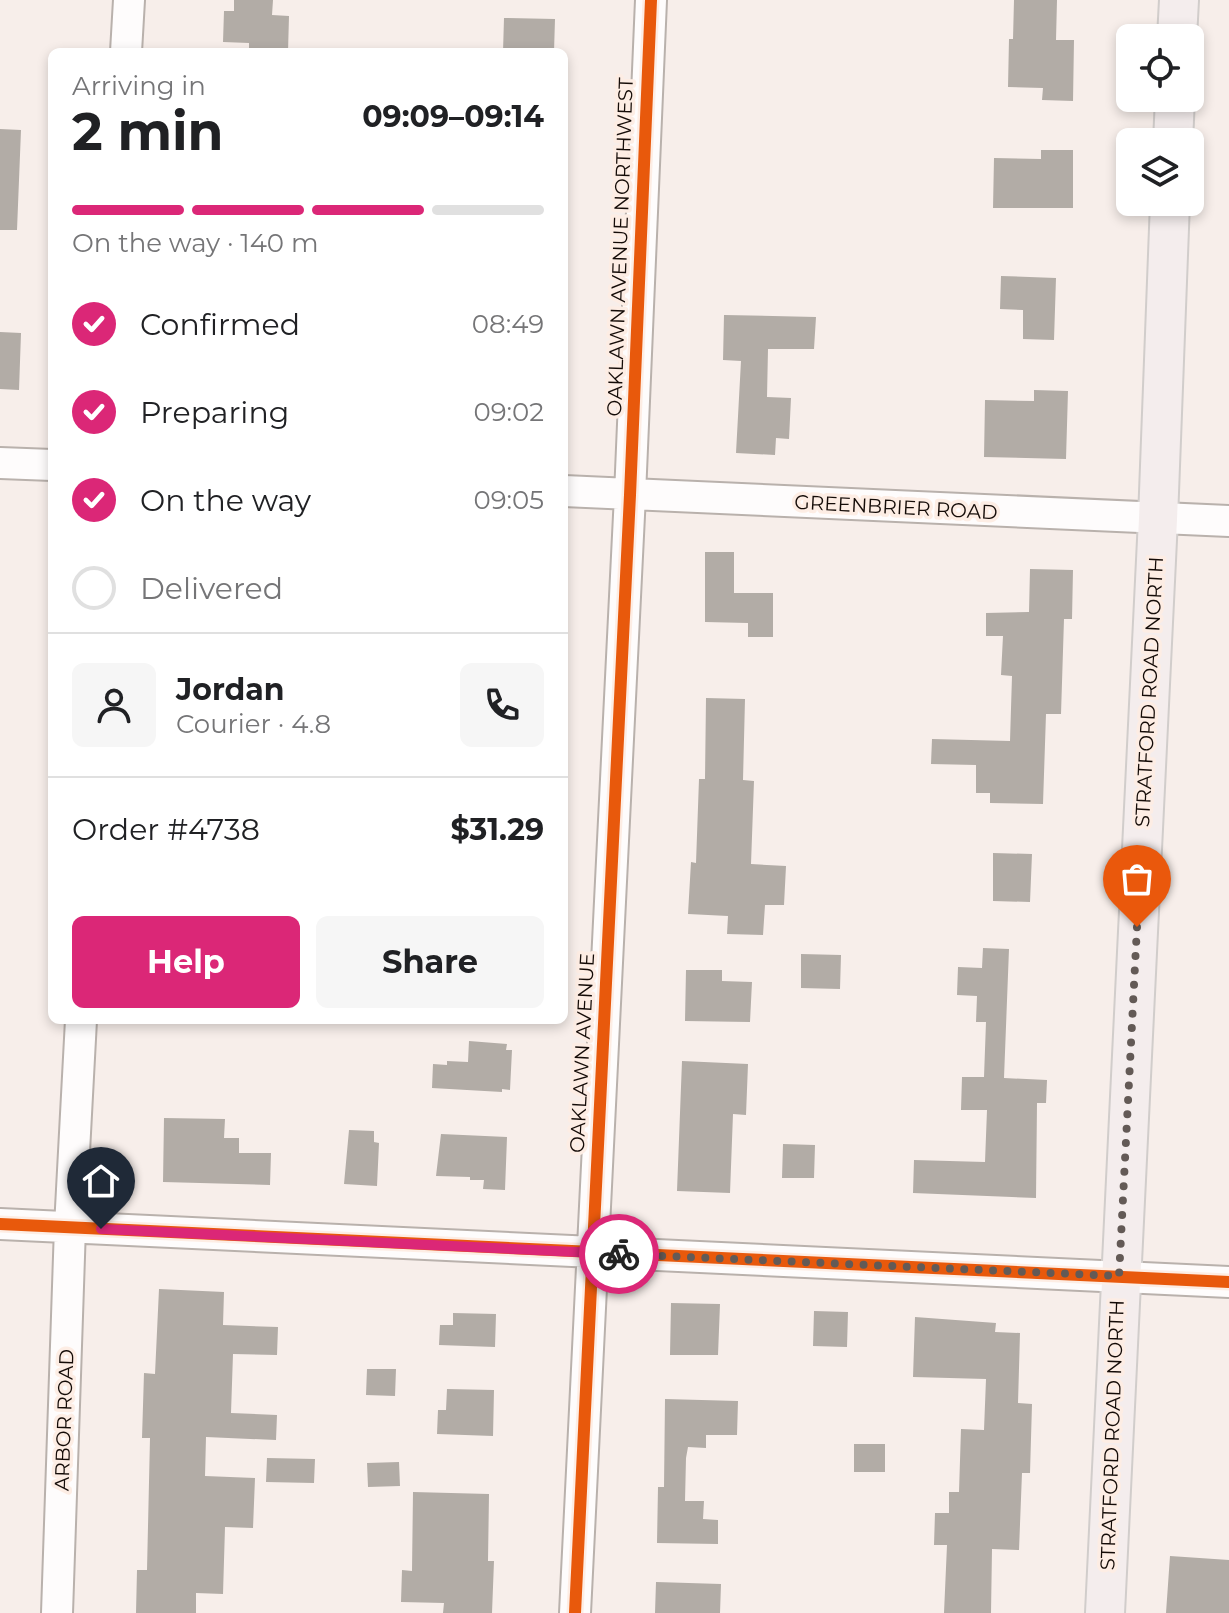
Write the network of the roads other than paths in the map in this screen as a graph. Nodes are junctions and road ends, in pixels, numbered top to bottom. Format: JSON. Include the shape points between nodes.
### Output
{"nodes":[{"id":1,"x":129,"y":0,"type":"edge"},
{"id":2,"x":651,"y":0,"type":"edge"},
{"id":3,"x":1179,"y":0,"type":"edge"},
{"id":4,"x":1178,"y":24,"type":"edge"},
{"id":5,"x":126,"y":48,"type":"edge"},
{"id":6,"x":1169,"y":216,"type":"edge"},
{"id":7,"x":0,"y":463,"type":"edge"},
{"id":8,"x":48,"y":465,"type":"edge"},
{"id":9,"x":568,"y":491,"type":"edge"},
{"id":10,"x":630,"y":495,"type":"junction"},
{"id":11,"x":1158,"y":519,"type":"junction"},
{"id":12,"x":1229,"y":521,"type":"edge"},
{"id":13,"x":81,"y":1024,"type":"edge"},
{"id":14,"x":0,"y":1224,"type":"edge"},
{"id":15,"x":70,"y":1227,"type":"junction"},
{"id":16,"x":592,"y":1252,"type":"junction"},
{"id":17,"x":1119,"y":1276,"type":"junction"},
{"id":18,"x":1229,"y":1282,"type":"edge"},
{"id":19,"x":57,"y":1613,"type":"edge"},
{"id":20,"x":575,"y":1613,"type":"edge"},
{"id":21,"x":1105,"y":1613,"type":"edge"}],
"edges":[{"from":1,"to":5,"type":"street"},
{"from":2,"to":10,"type":"street","name":"OAKLAWN AVENUE NORTHWEST"},
{"from":3,"to":4,"type":"main road"},
{"from":6,"to":11,"type":"main road","name":"STRATFORD ROAD NORTH"},
{"from":7,"to":8,"type":"street"},
{"from":9,"to":10,"type":"street","name":"GREENBRIER ROAD"},
{"from":10,"to":11,"type":"street","name":"GREENBRIER ROAD"},
{"from":10,"to":16,"type":"street","name":"OAKLAWN AVENUE"},
{"from":11,"to":12,"type":"street","name":"GREENBRIER ROAD"},
{"from":11,"to":17,"type":"main road","name":"STRATFORD ROAD NORTH"},
{"from":13,"to":15,"type":"street","name":"ARBOR ROAD"},
{"from":14,"to":15,"type":"street"},
{"from":15,"to":16,"type":"street"},
{"from":15,"to":19,"type":"street","name":"ARBOR ROAD"},
{"from":16,"to":17,"type":"street"},
{"from":16,"to":20,"type":"street","name":"OAKLAWN AVENUE"},
{"from":17,"to":18,"type":"street"},
{"from":17,"to":21,"type":"main road","name":"STRATFORD ROAD NORTH"}]}
